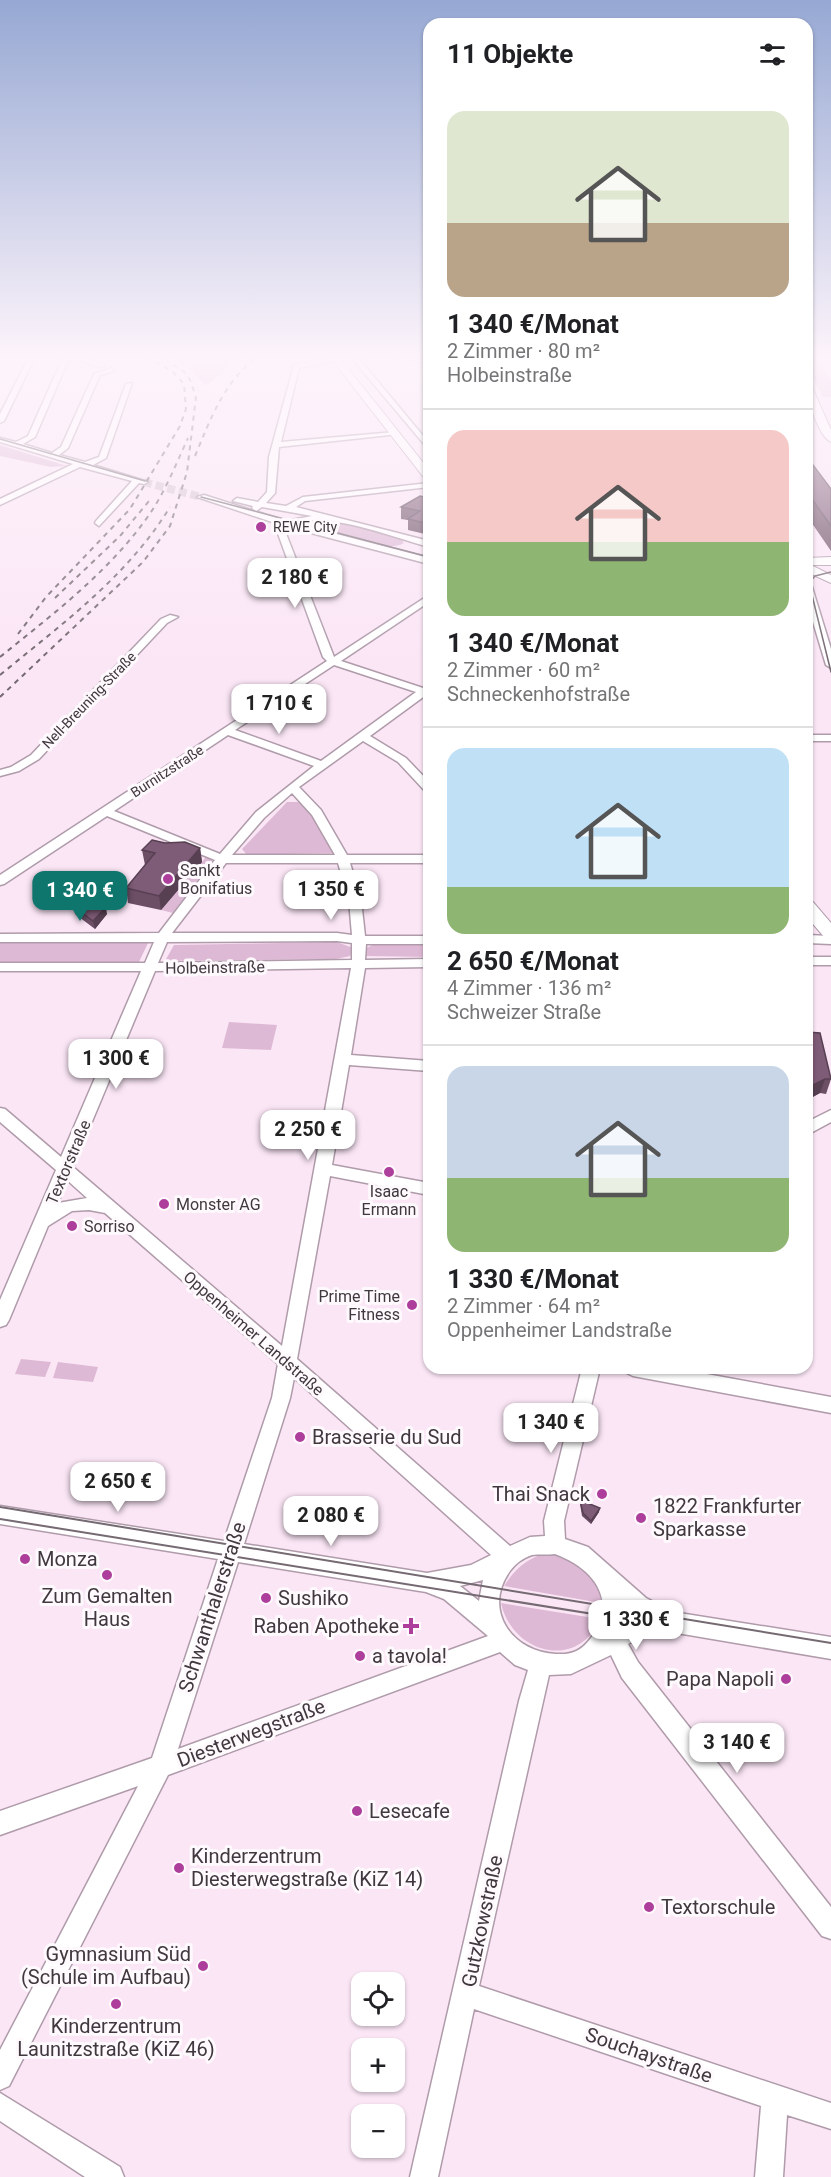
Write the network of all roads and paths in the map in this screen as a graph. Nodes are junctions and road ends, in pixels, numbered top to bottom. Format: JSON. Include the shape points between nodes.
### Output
{"nodes":[{"id":1,"x":65,"y":459,"type":"edge"},
{"id":2,"x":100,"y":459,"type":"edge"},
{"id":3,"x":274,"y":459,"type":"edge"},
{"id":4,"x":81,"y":465,"type":"junction"},
{"id":5,"x":423,"y":486,"type":"edge"},
{"id":6,"x":0,"y":502,"type":"edge"},
{"id":7,"x":261,"y":504,"type":"junction"},
{"id":8,"x":289,"y":508,"type":"junction"},
{"id":9,"x":248,"y":512,"type":"junction"},
{"id":10,"x":338,"y":521,"type":"junction"},
{"id":11,"x":99,"y":523,"type":"dead end"},
{"id":12,"x":287,"y":524,"type":"junction"},
{"id":13,"x":305,"y":529,"type":"junction"},
{"id":14,"x":284,"y":537,"type":"junction"},
{"id":15,"x":405,"y":538,"type":"junction"},
{"id":16,"x":423,"y":542,"type":"edge"},
{"id":17,"x":380,"y":548,"type":"junction"},
{"id":18,"x":423,"y":559,"type":"edge"},
{"id":19,"x":831,"y":561,"type":"edge"},
{"id":20,"x":813,"y":562,"type":"edge"},
{"id":21,"x":813,"y":571,"type":"edge"},
{"id":22,"x":831,"y":579,"type":"edge"},
{"id":23,"x":813,"y":580,"type":"edge"},
{"id":24,"x":423,"y":602,"type":"edge"},
{"id":25,"x":813,"y":602,"type":"edge"},
{"id":26,"x":172,"y":616,"type":"dead end"},
{"id":27,"x":827,"y":638,"type":"edge"},
{"id":28,"x":333,"y":661,"type":"junction"},
{"id":29,"x":831,"y":665,"type":"edge"},
{"id":30,"x":423,"y":689,"type":"edge"},
{"id":31,"x":423,"y":694,"type":"edge"},
{"id":32,"x":227,"y":731,"type":"junction"},
{"id":33,"x":362,"y":736,"type":"junction"},
{"id":34,"x":813,"y":738,"type":"edge"},
{"id":35,"x":831,"y":738,"type":"edge"},
{"id":36,"x":322,"y":765,"type":"junction"},
{"id":37,"x":0,"y":773,"type":"edge"},
{"id":38,"x":423,"y":783,"type":"edge"},
{"id":39,"x":292,"y":787,"type":"junction"},
{"id":40,"x":105,"y":811,"type":"junction"},
{"id":41,"x":222,"y":859,"type":"junction"},
{"id":42,"x":343,"y":859,"type":"junction"},
{"id":43,"x":423,"y":859,"type":"edge"},
{"id":44,"x":0,"y":881,"type":"edge"},
{"id":45,"x":813,"y":901,"type":"edge"},
{"id":46,"x":825,"y":918,"type":"edge"},
{"id":47,"x":831,"y":934,"type":"edge"},
{"id":48,"x":0,"y":938,"type":"edge"},
{"id":49,"x":162,"y":938,"type":"junction"},
{"id":50,"x":813,"y":939,"type":"edge"},
{"id":51,"x":359,"y":940,"type":"junction"},
{"id":52,"x":423,"y":940,"type":"edge"},
{"id":53,"x":831,"y":940,"type":"edge"},
{"id":54,"x":813,"y":961,"type":"edge"},
{"id":55,"x":831,"y":961,"type":"edge"},
{"id":56,"x":358,"y":963,"type":"junction"},
{"id":57,"x":423,"y":963,"type":"edge"},
{"id":58,"x":0,"y":967,"type":"edge"},
{"id":59,"x":148,"y":968,"type":"junction"},
{"id":60,"x":343,"y":1059,"type":"junction"},
{"id":61,"x":423,"y":1065,"type":"edge"},
{"id":62,"x":0,"y":1113,"type":"edge"},
{"id":63,"x":831,"y":1115,"type":"edge"},
{"id":64,"x":813,"y":1126,"type":"edge"},
{"id":65,"x":66,"y":1169,"type":"junction"},
{"id":66,"x":323,"y":1169,"type":"junction"},
{"id":67,"x":423,"y":1188,"type":"edge"},
{"id":68,"x":108,"y":1208,"type":"junction"},
{"id":69,"x":43,"y":1221,"type":"junction"},
{"id":70,"x":0,"y":1320,"type":"edge"},
{"id":71,"x":289,"y":1363,"type":"junction"},
{"id":72,"x":590,"y":1374,"type":"edge"},
{"id":73,"x":665,"y":1374,"type":"edge"},
{"id":74,"x":831,"y":1405,"type":"edge"},
{"id":75,"x":0,"y":1515,"type":"edge"},
{"id":76,"x":555,"y":1545,"type":"junction"},
{"id":77,"x":230,"y":1551,"type":"junction"},
{"id":78,"x":513,"y":1553,"type":"junction"},
{"id":79,"x":603,"y":1573,"type":"junction"},
{"id":80,"x":426,"y":1582,"type":"junction"},
{"id":81,"x":671,"y":1622,"type":"junction"},
{"id":82,"x":498,"y":1634,"type":"junction"},
{"id":83,"x":614,"y":1640,"type":"junction"},
{"id":84,"x":831,"y":1648,"type":"edge"},
{"id":85,"x":591,"y":1654,"type":"junction"},
{"id":86,"x":541,"y":1664,"type":"junction"},
{"id":87,"x":161,"y":1766,"type":"junction"},
{"id":88,"x":0,"y":1822,"type":"edge"},
{"id":89,"x":831,"y":1927,"type":"edge"},
{"id":90,"x":466,"y":1994,"type":"junction"},
{"id":91,"x":0,"y":2077,"type":"edge"},
{"id":92,"x":775,"y":2097,"type":"junction"},
{"id":93,"x":0,"y":2106,"type":"edge"},
{"id":94,"x":831,"y":2116,"type":"edge"},
{"id":95,"x":110,"y":2177,"type":"edge"},
{"id":96,"x":424,"y":2177,"type":"edge"},
{"id":97,"x":769,"y":2177,"type":"edge"}],
"edges":[{"from":1,"to":4,"type":"street"},
{"from":2,"to":4,"type":"street"},
{"from":3,"to":7,"type":"street","via":[[271,493]]},
{"from":4,"to":6,"type":"street"},
{"from":4,"to":11,"type":"street","via":[[141,481],[128,488]]},
{"from":5,"to":8,"type":"street","via":[[303,498]]},
{"from":7,"to":8,"type":"street"},
{"from":7,"to":9,"type":"street"},
{"from":7,"to":9,"type":"street","via":[[201,497]]},
{"from":8,"to":10,"type":"street"},
{"from":9,"to":12,"type":"street"},
{"from":10,"to":12,"type":"street","via":[[314,518]]},
{"from":10,"to":13,"type":"street","via":[[315,521]]},
{"from":10,"to":15,"type":"street"},
{"from":12,"to":13,"type":"street"},
{"from":12,"to":14,"type":"street","via":[[281,528]]},
{"from":13,"to":14,"type":"street","via":[[287,531]]},
{"from":13,"to":17,"type":"street"},
{"from":14,"to":28,"type":"street","via":[[328,657]]},
{"from":15,"to":16,"type":"street"},
{"from":15,"to":17,"type":"street","via":[[408,540],[402,546]]},
{"from":17,"to":18,"type":"street"},
{"from":19,"to":20,"type":"main road"},
{"from":21,"to":22,"type":"main road"},
{"from":22,"to":23,"type":"main road"},
{"from":24,"to":28,"type":"street","name":"Burnitzstraße"},
{"from":25,"to":27,"type":"street"},
{"from":26,"to":37,"type":"street","name":"Nell-Breuning-Straße","via":[[35,757]]},
{"from":27,"to":29,"type":"street"},
{"from":28,"to":30,"type":"street"},
{"from":28,"to":32,"type":"street","name":"Burnitzstraße"},
{"from":31,"to":33,"type":"street","name":"Textorstraße"},
{"from":32,"to":36,"type":"street"},
{"from":32,"to":40,"type":"street","name":"Burnitzstraße"},
{"from":33,"to":36,"type":"street","name":"Textorstraße"},
{"from":33,"to":38,"type":"street","via":[[402,760]]},
{"from":34,"to":35,"type":"street"},
{"from":36,"to":39,"type":"street","name":"Textorstraße"},
{"from":39,"to":41,"type":"street","name":"Textorstraße","via":[[260,815]]},
{"from":39,"to":42,"type":"street","name":"Schwanthalerstraße","via":[[317,813]]},
{"from":40,"to":41,"type":"street"},
{"from":40,"to":44,"type":"street","name":"Burnitzstraße"},
{"from":41,"to":42,"type":"street"},
{"from":41,"to":49,"type":"street","name":"Textorstraße"},
{"from":42,"to":43,"type":"street"},
{"from":42,"to":51,"type":"street","name":"Schwanthalerstraße","via":[[355,900]]},
{"from":45,"to":46,"type":"main road"},
{"from":46,"to":47,"type":"main road"},
{"from":48,"to":49,"type":"street","name":"Holbeinstraße"},
{"from":49,"to":51,"type":"street","name":"Holbeinstraße"},
{"from":49,"to":59,"type":"street","name":"Textorstraße"},
{"from":50,"to":53,"type":"street"},
{"from":51,"to":52,"type":"street","name":"Holbeinstraße"},
{"from":51,"to":56,"type":"street","name":"Schwanthalerstraße"},
{"from":54,"to":55,"type":"street"},
{"from":56,"to":57,"type":"street","name":"Holbeinstraße"},
{"from":56,"to":59,"type":"street","name":"Holbeinstraße"},
{"from":56,"to":60,"type":"street","name":"Schwanthalerstraße"},
{"from":58,"to":59,"type":"street","name":"Holbeinstraße"},
{"from":59,"to":65,"type":"street","name":"Textorstraße"},
{"from":60,"to":61,"type":"street"},
{"from":60,"to":66,"type":"street","name":"Schwanthalerstraße"},
{"from":62,"to":65,"type":"street","name":"Oppenheimer Landstraße"},
{"from":63,"to":64,"type":"street"},
{"from":65,"to":68,"type":"street","name":"Oppenheimer Landstraße"},
{"from":65,"to":69,"type":"street","name":"Textorstraße"},
{"from":66,"to":67,"type":"street"},
{"from":66,"to":71,"type":"street","name":"Schwanthalerstraße"},
{"from":68,"to":69,"type":"street","name":"Textorstraße","via":[[72,1204]]},
{"from":68,"to":71,"type":"street","name":"Oppenheimer Landstraße"},
{"from":69,"to":70,"type":"street","name":"Textorstraße"},
{"from":71,"to":77,"type":"street","name":"Schwanthalerstraße"},
{"from":71,"to":78,"type":"street","name":"Oppenheimer Landstraße"},
{"from":72,"to":76,"type":"street","via":[[554,1521]]},
{"from":73,"to":74,"type":"street"},
{"from":75,"to":77,"type":"street"},
{"from":76,"to":78,"type":"street","via":[[542,1544]]},
{"from":76,"to":79,"type":"street","via":[[581,1554]]},
{"from":77,"to":80,"type":"street"},
{"from":77,"to":87,"type":"street","name":"Schwanthalerstraße"},
{"from":78,"to":80,"type":"street","via":[[473,1574]]},
{"from":78,"to":82,"type":"street","via":[[500,1565],[489,1587],[488,1605]]},
{"from":79,"to":81,"type":"street","via":[[639,1605]]},
{"from":79,"to":85,"type":"street","via":[[613,1597],[614,1618],[609,1634]]},
{"from":80,"to":82,"type":"street","via":[[451,1592]]},
{"from":81,"to":83,"type":"street","via":[[638,1628]]},
{"from":81,"to":84,"type":"street"},
{"from":82,"to":86,"type":"street","via":[[519,1656]]},
{"from":82,"to":87,"type":"street","name":"Diesterwegstraße"},
{"from":83,"to":85,"type":"street"},
{"from":83,"to":89,"type":"street","via":[[630,1670]]},
{"from":85,"to":86,"type":"street","via":[[574,1663]]},
{"from":86,"to":90,"type":"street","name":"Gutzkowstraße"},
{"from":87,"to":88,"type":"street","name":"Diesterwegstraße"},
{"from":87,"to":91,"type":"street","name":"Schwanthalerstraße"},
{"from":90,"to":92,"type":"street","name":"Souchaystraße"},
{"from":90,"to":96,"type":"street","name":"Gutzkowstraße"},
{"from":92,"to":94,"type":"street","name":"Souchaystraße"},
{"from":92,"to":97,"type":"street"},
{"from":93,"to":95,"type":"street"}]}
